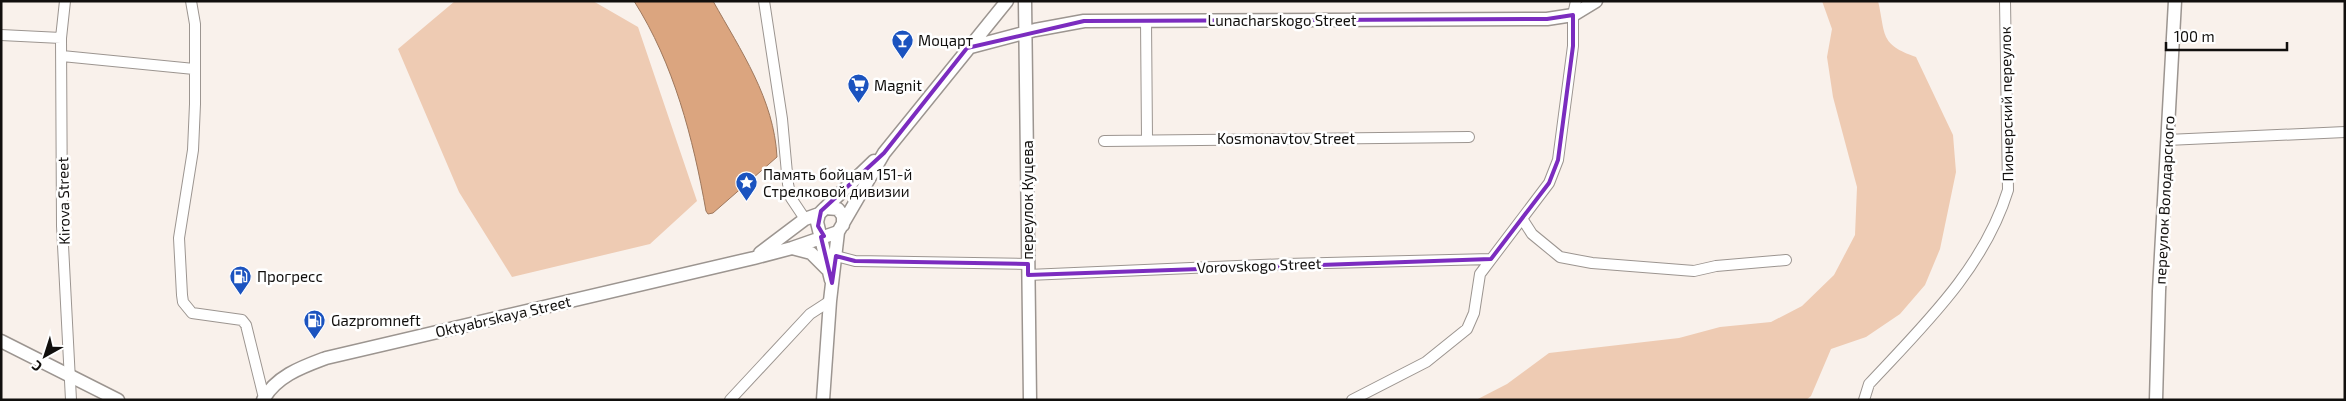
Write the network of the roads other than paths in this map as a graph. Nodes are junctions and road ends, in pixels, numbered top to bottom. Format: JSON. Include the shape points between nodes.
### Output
{"nodes":[{"id":1,"x":65,"y":1,"type":"edge"},
{"id":2,"x":192,"y":1,"type":"edge"},
{"id":3,"x":764,"y":1,"type":"edge"},
{"id":4,"x":1007,"y":1,"type":"edge"},
{"id":5,"x":1025,"y":1,"type":"edge"},
{"id":6,"x":1576,"y":1,"type":"edge"},
{"id":7,"x":1596,"y":1,"type":"edge"},
{"id":8,"x":2005,"y":1,"type":"edge"},
{"id":9,"x":2175,"y":1,"type":"edge"},
{"id":10,"x":1573,"y":15,"type":"junction"},
{"id":11,"x":1146,"y":20,"type":"junction"},
{"id":12,"x":1026,"y":32,"type":"junction"},
{"id":13,"x":1,"y":35,"type":"edge"},
{"id":14,"x":61,"y":38,"type":"junction"},
{"id":15,"x":967,"y":48,"type":"junction"},
{"id":16,"x":62,"y":56,"type":"junction"},
{"id":17,"x":194,"y":69,"type":"junction"},
{"id":18,"x":2345,"y":132,"type":"edge"},
{"id":19,"x":1469,"y":137,"type":"dead end"},
{"id":20,"x":1148,"y":139,"type":"junction"},
{"id":21,"x":2167,"y":140,"type":"junction"},
{"id":22,"x":1104,"y":141,"type":"dead end"},
{"id":23,"x":884,"y":153,"type":"junction"},
{"id":24,"x":805,"y":219,"type":"junction"},
{"id":25,"x":1523,"y":220,"type":"junction"},
{"id":26,"x":827,"y":225,"type":"junction"},
{"id":27,"x":792,"y":248,"type":"junction"},
{"id":28,"x":836,"y":256,"type":"junction"},
{"id":29,"x":754,"y":258,"type":"junction"},
{"id":30,"x":1491,"y":259,"type":"junction"},
{"id":31,"x":1786,"y":260,"type":"dead end"},
{"id":32,"x":827,"y":269,"type":"junction"},
{"id":33,"x":1028,"y":270,"type":"junction"},
{"id":34,"x":832,"y":283,"type":"junction"},
{"id":35,"x":830,"y":301,"type":"junction"},
{"id":36,"x":1,"y":341,"type":"edge"},
{"id":37,"x":70,"y":374,"type":"junction"},
{"id":38,"x":263,"y":399,"type":"edge"},
{"id":39,"x":72,"y":400,"type":"edge"},
{"id":40,"x":118,"y":400,"type":"edge"},
{"id":41,"x":730,"y":400,"type":"edge"},
{"id":42,"x":824,"y":400,"type":"edge"},
{"id":43,"x":1030,"y":400,"type":"edge"},
{"id":44,"x":1352,"y":400,"type":"edge"},
{"id":45,"x":1864,"y":400,"type":"edge"},
{"id":46,"x":2156,"y":400,"type":"edge"}],
"edges":[{"from":1,"to":14,"type":"street","name":"Kirova Street"},
{"from":2,"to":17,"type":"street","name":"Oktyabrskaya Street"},
{"from":3,"to":24,"type":"street","via":[[782,119],[788,184],[791,198]]},
{"from":4,"to":15,"type":"street"},
{"from":5,"to":12,"type":"street","name":"переулок Куцева"},
{"from":6,"to":10,"type":"street"},
{"from":7,"to":10,"type":"street","name":"Lunacharskogo Street"},
{"from":8,"to":45,"type":"street","name":"Пионерский переулок","via":[[2008,190],[2000,214],[1975,260],[1946,302],[1869,384]]},
{"from":9,"to":21,"type":"street","name":"переулок Володарского"},
{"from":10,"to":11,"type":"street","name":"Lunacharskogo Street","via":[[1547,19]]},
{"from":10,"to":25,"type":"street","via":[[1573,46],[1558,160],[1549,183]]},
{"from":11,"to":12,"type":"street","name":"Lunacharskogo Street","via":[[1084,21]]},
{"from":11,"to":20,"type":"street"},
{"from":12,"to":15,"type":"street","name":"Lunacharskogo Street"},
{"from":12,"to":33,"type":"street","name":"переулок Куцева"},
{"from":13,"to":14,"type":"street"},
{"from":14,"to":16,"type":"street","name":"Kirova Street"},
{"from":15,"to":23,"type":"street"},
{"from":16,"to":17,"type":"street"},
{"from":16,"to":37,"type":"street","name":"Kirova Street","via":[[62,226]]},
{"from":17,"to":38,"type":"street","name":"Oktyabrskaya Street","via":[[193,150],[179,238],[183,302],[192,313],[242,320],[246,325]]},
{"from":18,"to":21,"type":"street"},
{"from":19,"to":20,"type":"street","name":"Kosmonavtov Street"},
{"from":20,"to":22,"type":"street","name":"Kosmonavtov Street"},
{"from":21,"to":46,"type":"street","name":"переулок Володарского"},
{"from":23,"to":26,"type":"street"},
{"from":23,"to":26,"type":"street"},
{"from":24,"to":26,"type":"street","name":"Oktyabrskaya Street"},
{"from":24,"to":29,"type":"street","name":"Oktyabrskaya Street"},
{"from":25,"to":30,"type":"street"},
{"from":25,"to":31,"type":"street","via":[[1532,234],[1560,257],[1592,262],[1694,271]]},
{"from":26,"to":27,"type":"street","name":"Oktyabrskaya Street"},
{"from":26,"to":28,"type":"street"},
{"from":26,"to":32,"type":"street"},
{"from":27,"to":29,"type":"street","name":"Oktyabrskaya Street"},
{"from":27,"to":32,"type":"street","via":[[811,253]]},
{"from":28,"to":33,"type":"street","name":"Vorovskogo Street","via":[[856,261]]},
{"from":28,"to":34,"type":"street"},
{"from":29,"to":38,"type":"street","name":"Oktyabrskaya Street","via":[[326,358],[286,375]]},
{"from":30,"to":33,"type":"street","name":"Vorovskogo Street"},
{"from":30,"to":44,"type":"street","via":[[1480,274],[1474,313],[1467,328],[1426,362]]},
{"from":32,"to":34,"type":"street"},
{"from":33,"to":43,"type":"street","name":"переулок Куцева"},
{"from":34,"to":35,"type":"street"},
{"from":35,"to":41,"type":"street","via":[[810,314]]},
{"from":35,"to":42,"type":"street"},
{"from":36,"to":37,"type":"street"},
{"from":37,"to":39,"type":"street","name":"Kirova Street"},
{"from":37,"to":40,"type":"street"}]}
